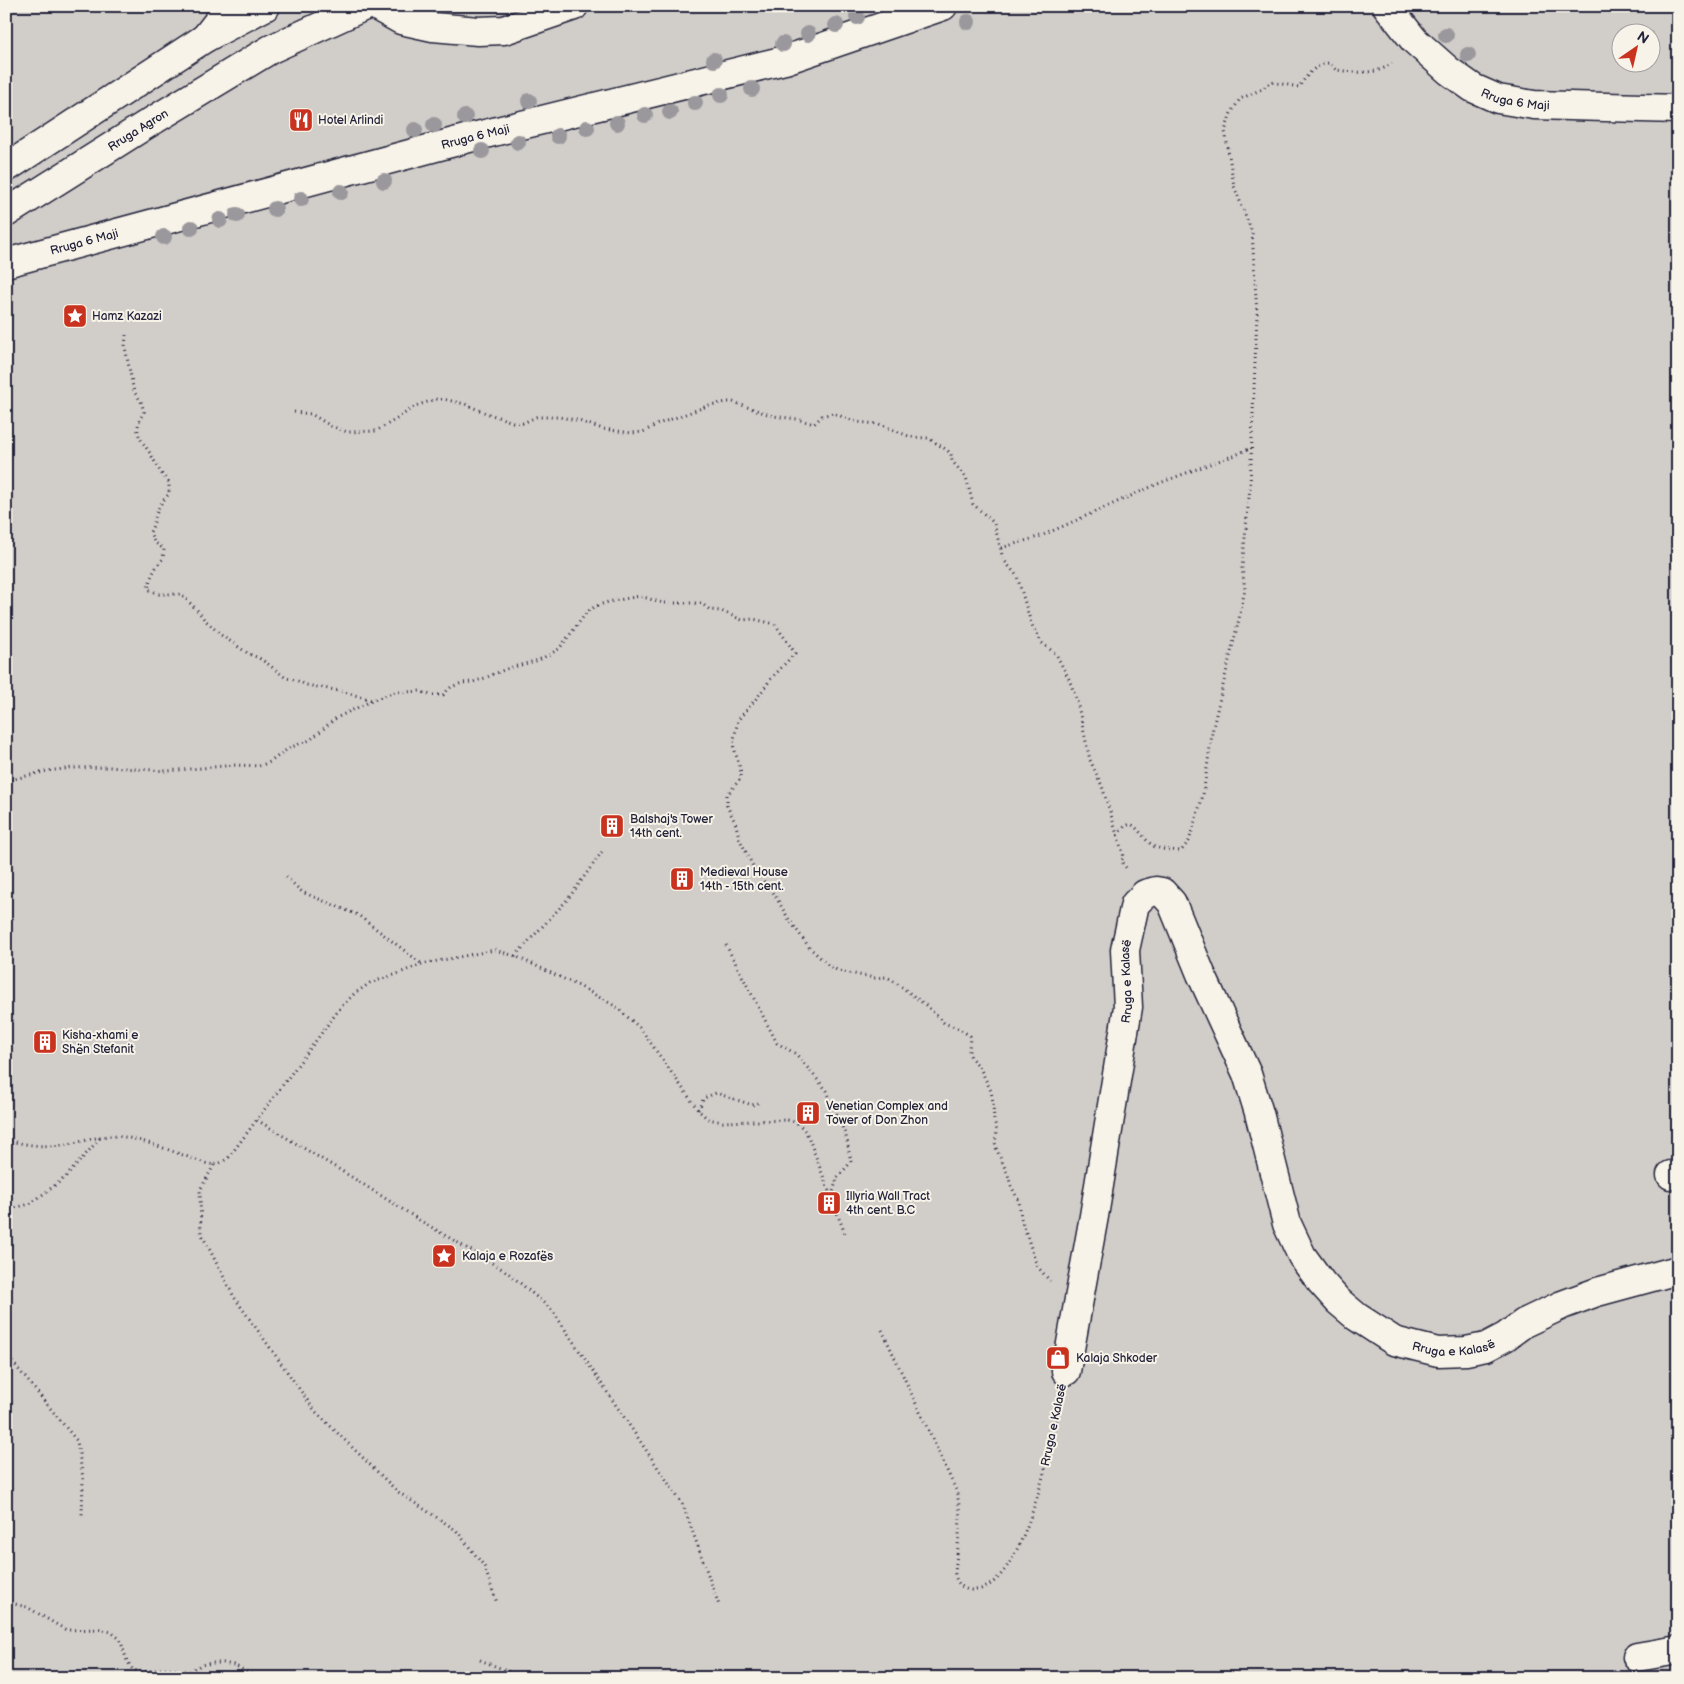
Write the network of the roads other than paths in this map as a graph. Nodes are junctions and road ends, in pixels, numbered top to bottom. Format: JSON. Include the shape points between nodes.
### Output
{"nodes":[{"id":1,"x":230,"y":6,"type":"edge"},
{"id":2,"x":266,"y":6,"type":"edge"},
{"id":3,"x":365,"y":6,"type":"edge"},
{"id":4,"x":376,"y":6,"type":"edge"},
{"id":5,"x":574,"y":6,"type":"edge"},
{"id":6,"x":943,"y":6,"type":"edge"},
{"id":7,"x":1387,"y":6,"type":"edge"},
{"id":8,"x":205,"y":38,"type":"junction"},
{"id":9,"x":1678,"y":109,"type":"edge"},
{"id":10,"x":6,"y":168,"type":"edge"},
{"id":11,"x":6,"y":213,"type":"edge"},
{"id":12,"x":6,"y":263,"type":"edge"},
{"id":13,"x":1678,"y":1270,"type":"edge"},
{"id":14,"x":1066,"y":1372,"type":"road end"},
{"id":15,"x":1678,"y":1650,"type":"edge"},
{"id":16,"x":1637,"y":1657,"type":"dead end"}],
"edges":[{"from":1,"to":8,"type":"street"},
{"from":2,"to":8,"type":"street"},
{"from":3,"to":11,"type":"street","name":"Rruga Agron","via":[[271,49]]},
{"from":4,"to":5,"type":"street","via":[[401,20],[478,31],[504,30]]},
{"from":6,"to":12,"type":"street","name":"Rruga 6 Maji","via":[[785,60],[469,138]]},
{"from":7,"to":9,"type":"street","name":"Rruga 6 Maji","via":[[1414,40],[1449,71],[1473,88],[1498,99],[1534,105]]},
{"from":8,"to":10,"type":"street"},
{"from":13,"to":14,"type":"street","name":"Rruga e Kalasë","via":[[1562,1305],[1524,1323],[1486,1347],[1466,1351],[1438,1352],[1394,1341],[1357,1317],[1338,1301],[1302,1256],[1287,1224],[1247,1074],[1172,902],[1162,892],[1156,892],[1145,894],[1135,904],[1125,950],[1128,1007]]},
{"from":15,"to":16,"type":"street"}]}
